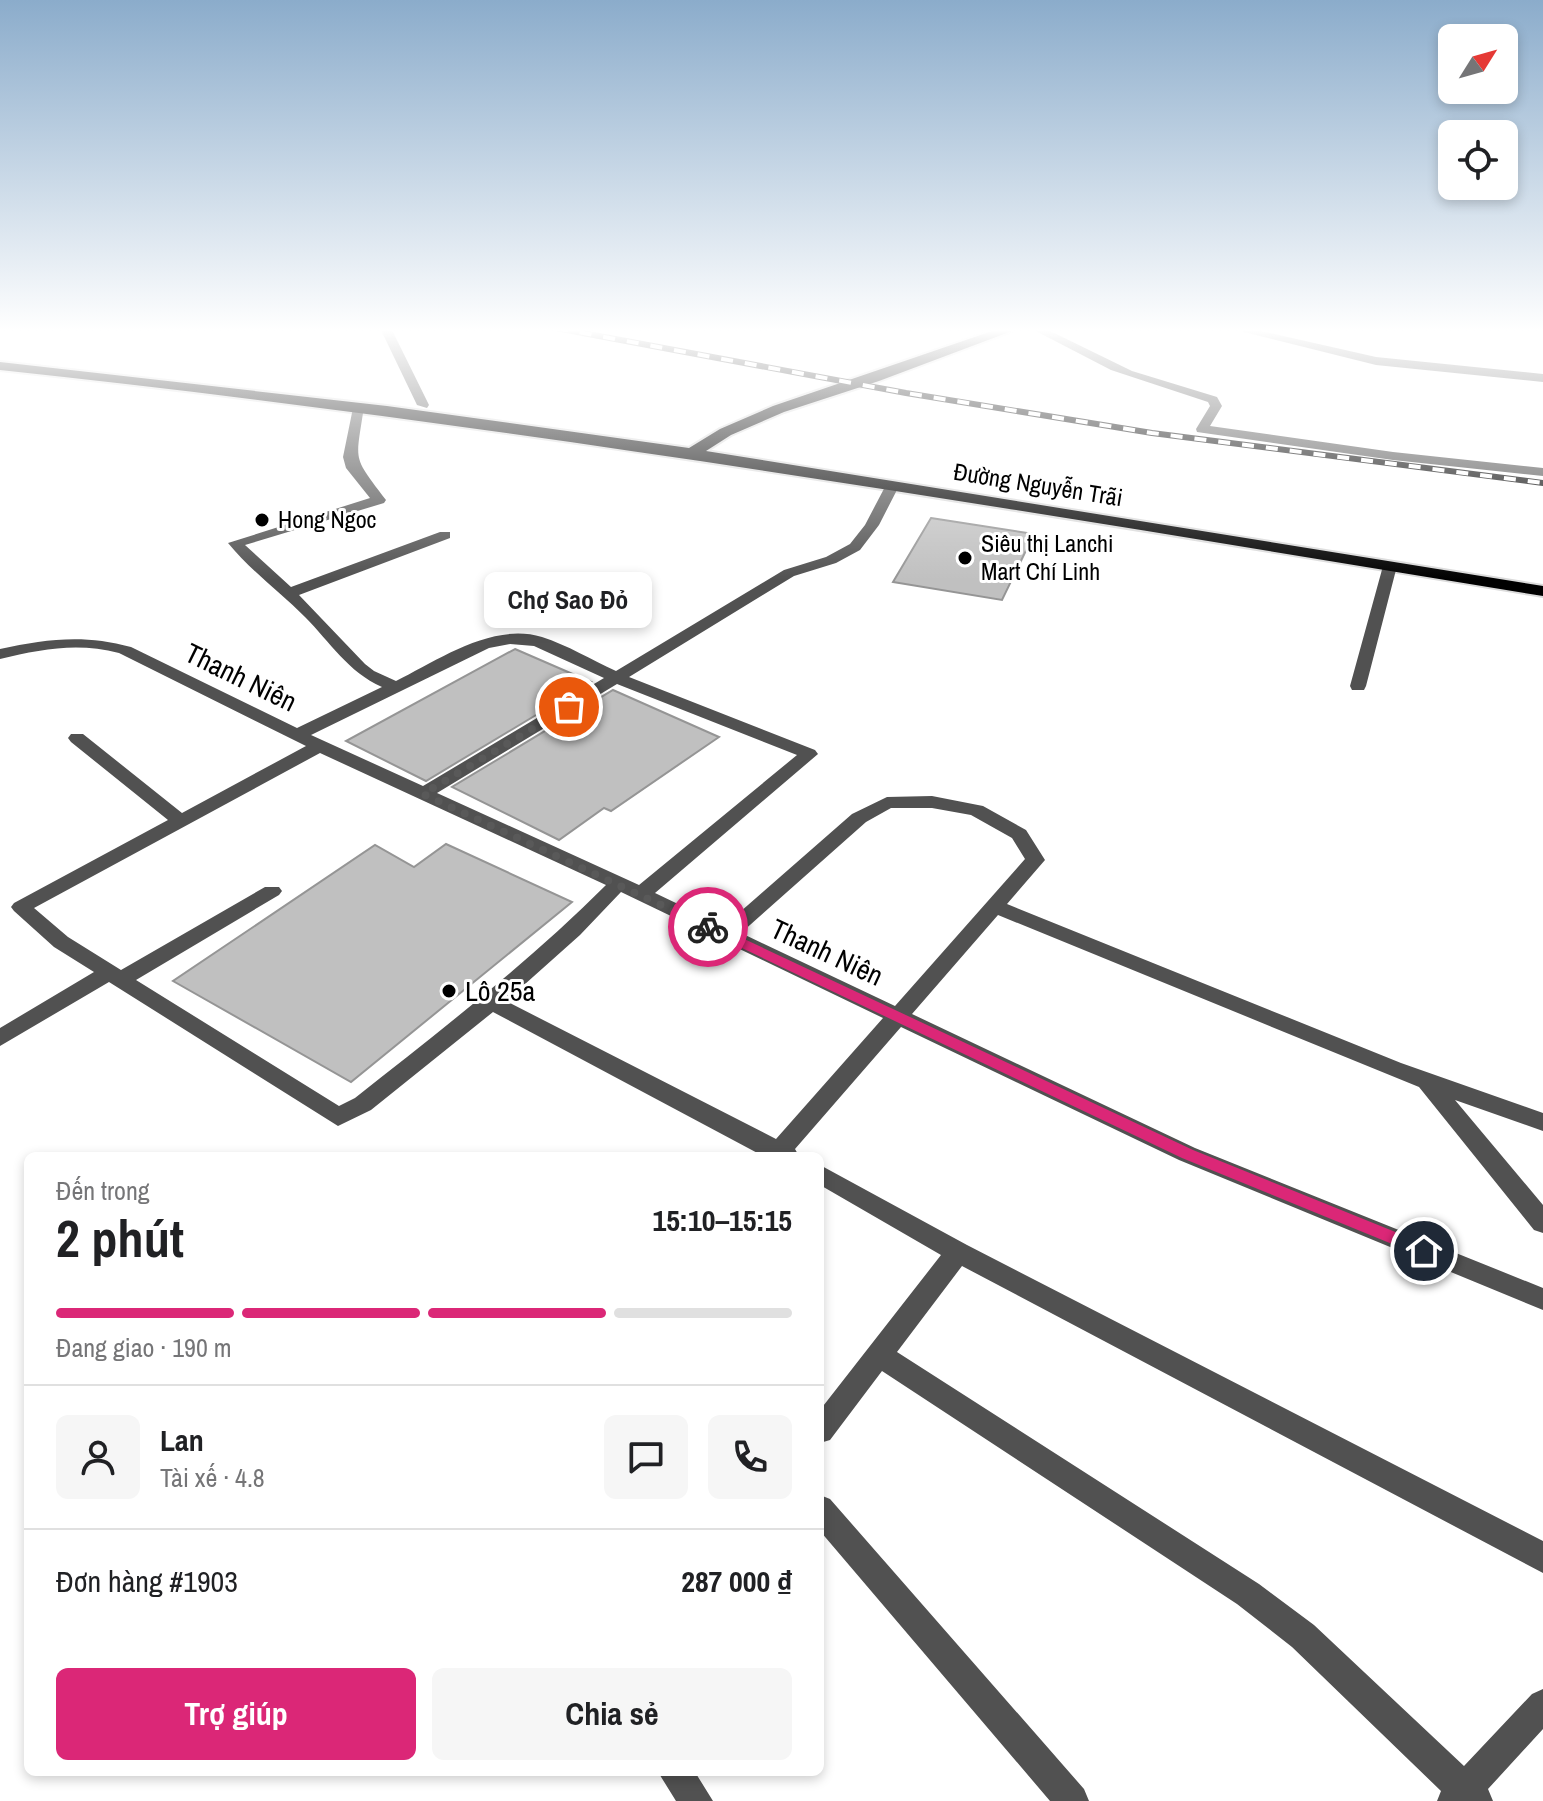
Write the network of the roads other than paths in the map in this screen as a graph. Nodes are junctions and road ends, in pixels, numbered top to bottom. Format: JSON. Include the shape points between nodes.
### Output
{"nodes":[{"id":1,"x":358,"y":412,"type":"edge"},
{"id":2,"x":434,"y":412,"type":"edge"},
{"id":3,"x":468,"y":412,"type":"edge"},
{"id":4,"x":782,"y":412,"type":"edge"},
{"id":5,"x":800,"y":412,"type":"edge"},
{"id":6,"x":1212,"y":412,"type":"edge"},
{"id":7,"x":697,"y":448,"type":"junction"},
{"id":8,"x":722,"y":452,"type":"junction"},
{"id":9,"x":1543,"y":472,"type":"edge"},
{"id":10,"x":897,"y":481,"type":"junction"},
{"id":11,"x":445,"y":535,"type":"dead end"},
{"id":12,"x":1390,"y":566,"type":"junction"},
{"id":13,"x":1543,"y":577,"type":"edge"},
{"id":14,"x":1543,"y":591,"type":"edge"},
{"id":15,"x":290,"y":593,"type":"junction"},
{"id":16,"x":0,"y":654,"type":"edge"},
{"id":17,"x":618,"y":678,"type":"junction"},
{"id":18,"x":1358,"y":686,"type":"dead end"},
{"id":19,"x":396,"y":687,"type":"junction"},
{"id":20,"x":297,"y":735,"type":"junction"},
{"id":21,"x":77,"y":738,"type":"dead end"},
{"id":22,"x":320,"y":746,"type":"junction"},
{"id":23,"x":423,"y":794,"type":"junction"},
{"id":24,"x":180,"y":820,"type":"junction"},
{"id":25,"x":618,"y":884,"type":"junction"},
{"id":26,"x":272,"y":891,"type":"dead end"},
{"id":27,"x":641,"y":894,"type":"junction"},
{"id":28,"x":993,"y":906,"type":"junction"},
{"id":29,"x":726,"y":935,"type":"junction"},
{"id":30,"x":114,"y":977,"type":"junction"},
{"id":31,"x":491,"y":1002,"type":"junction"},
{"id":32,"x":897,"y":1016,"type":"junction"},
{"id":33,"x":0,"y":1038,"type":"edge"},
{"id":34,"x":1427,"y":1081,"type":"junction"},
{"id":35,"x":1543,"y":1122,"type":"edge"},
{"id":36,"x":775,"y":1152,"type":"edge"},
{"id":37,"x":784,"y":1152,"type":"edge"},
{"id":38,"x":824,"y":1176,"type":"edge"},
{"id":39,"x":1543,"y":1223,"type":"edge"},
{"id":40,"x":958,"y":1252,"type":"junction"},
{"id":41,"x":1543,"y":1299,"type":"edge"},
{"id":42,"x":879,"y":1355,"type":"junction"},
{"id":43,"x":824,"y":1426,"type":"edge"},
{"id":44,"x":824,"y":1514,"type":"edge"},
{"id":45,"x":1543,"y":1559,"type":"edge"},
{"id":46,"x":1543,"y":1705,"type":"edge"},
{"id":47,"x":678,"y":1776,"type":"edge"},
{"id":48,"x":1465,"y":1797,"type":"edge"},
{"id":49,"x":696,"y":1801,"type":"edge"},
{"id":50,"x":1072,"y":1801,"type":"edge"}],
"edges":[{"from":1,"to":15,"type":"street","via":[[350,457],[379,500],[235,543]]},
{"from":2,"to":7,"type":"highway","name":"Đường Nguyễn Trãi"},
{"from":3,"to":7,"type":"highway","name":"Đường Nguyễn Trãi"},
{"from":4,"to":7,"type":"highway"},
{"from":5,"to":8,"type":"highway"},
{"from":6,"to":9,"type":"street","via":[[1202,429]]},
{"from":7,"to":8,"type":"highway","name":"Đường Nguyễn Trãi"},
{"from":8,"to":10,"type":"highway","name":"Đường Nguyễn Trãi"},
{"from":10,"to":12,"type":"highway","name":"Đường Nguyễn Trãi"},
{"from":10,"to":13,"type":"highway","name":"Đường Nguyễn Trãi"},
{"from":10,"to":17,"type":"street","via":[[866,538],[853,551],[789,573]]},
{"from":11,"to":15,"type":"street"},
{"from":12,"to":14,"type":"highway","name":"Đường Nguyễn Trãi"},
{"from":12,"to":18,"type":"street"},
{"from":15,"to":19,"type":"street","via":[[368,675]]},
{"from":16,"to":20,"type":"street","name":"Thanh Niên","via":[[91,640],[125,650]]},
{"from":17,"to":19,"type":"street","via":[[537,641],[510,639],[484,644]]},
{"from":17,"to":23,"type":"street"},
{"from":17,"to":27,"type":"street","via":[[809,754]]},
{"from":19,"to":20,"type":"street"},
{"from":20,"to":22,"type":"street","name":"Thanh Niên"},
{"from":21,"to":24,"type":"street"},
{"from":22,"to":23,"type":"street","name":"Thanh Niên"},
{"from":22,"to":24,"type":"street"},
{"from":23,"to":25,"type":"street","name":"Thanh Niên"},
{"from":24,"to":30,"type":"street","via":[[21,907]]},
{"from":25,"to":27,"type":"street","name":"Thanh Niên"},
{"from":25,"to":31,"type":"street"},
{"from":26,"to":30,"type":"street"},
{"from":27,"to":29,"type":"street","name":"Thanh Niên"},
{"from":28,"to":29,"type":"street","via":[[1035,860],[1019,834],[976,810],[932,802],[887,803],[859,818]]},
{"from":28,"to":32,"type":"street"},
{"from":28,"to":34,"type":"street"},
{"from":29,"to":32,"type":"street","name":"Thanh Niên"},
{"from":30,"to":31,"type":"street","via":[[338,1117],[363,1104]]},
{"from":30,"to":33,"type":"street"},
{"from":31,"to":36,"type":"street"},
{"from":32,"to":37,"type":"street"},
{"from":32,"to":41,"type":"street","name":"Thanh Niên","via":[[1187,1154]]},
{"from":34,"to":35,"type":"street"},
{"from":34,"to":39,"type":"street"},
{"from":38,"to":40,"type":"street"},
{"from":40,"to":42,"type":"street"},
{"from":40,"to":45,"type":"street"},
{"from":42,"to":43,"type":"street"},
{"from":42,"to":48,"type":"street","via":[[1248,1594],[1303,1636]]},
{"from":44,"to":50,"type":"street"},
{"from":46,"to":48,"type":"street"},
{"from":47,"to":49,"type":"street"}]}
